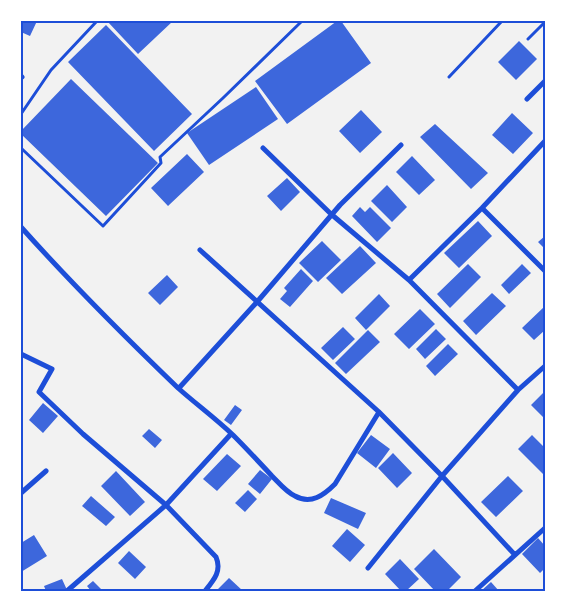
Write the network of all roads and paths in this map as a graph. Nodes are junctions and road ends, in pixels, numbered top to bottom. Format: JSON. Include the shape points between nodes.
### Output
{"nodes":[{"id":1,"x":97,"y":21,"type":"edge"},
{"id":2,"x":302,"y":21,"type":"edge"},
{"id":3,"x":502,"y":21,"type":"edge"},
{"id":4,"x":545,"y":22,"type":"edge"},
{"id":5,"x":528,"y":39,"type":"dead end"},
{"id":6,"x":448,"y":77,"type":"dead end"},
{"id":7,"x":545,"y":81,"type":"edge"},
{"id":8,"x":527,"y":99,"type":"dead end"},
{"id":9,"x":21,"y":114,"type":"edge"},
{"id":10,"x":545,"y":141,"type":"edge"},
{"id":11,"x":402,"y":145,"type":"dead end"},
{"id":12,"x":21,"y":148,"type":"edge"},
{"id":13,"x":263,"y":148,"type":"dead end"},
{"id":14,"x":482,"y":208,"type":"junction"},
{"id":15,"x":331,"y":214,"type":"junction"},
{"id":16,"x":21,"y":227,"type":"edge"},
{"id":17,"x":200,"y":250,"type":"dead end"},
{"id":18,"x":545,"y":271,"type":"edge"},
{"id":19,"x":409,"y":280,"type":"junction"},
{"id":20,"x":257,"y":302,"type":"junction"},
{"id":21,"x":21,"y":354,"type":"edge"},
{"id":22,"x":545,"y":366,"type":"edge"},
{"id":23,"x":179,"y":388,"type":"junction"},
{"id":24,"x":518,"y":390,"type":"junction"},
{"id":25,"x":379,"y":412,"type":"junction"},
{"id":26,"x":231,"y":434,"type":"junction"},
{"id":27,"x":46,"y":471,"type":"dead end"},
{"id":28,"x":442,"y":476,"type":"junction"},
{"id":29,"x":21,"y":493,"type":"edge"},
{"id":30,"x":166,"y":505,"type":"junction"},
{"id":31,"x":545,"y":528,"type":"edge"},
{"id":32,"x":514,"y":555,"type":"junction"},
{"id":33,"x":368,"y":568,"type":"dead end"},
{"id":34,"x":67,"y":591,"type":"edge"},
{"id":35,"x":205,"y":591,"type":"edge"},
{"id":36,"x":475,"y":591,"type":"edge"}],
"edges":[{"from":1,"to":9,"type":"lane","via":[[51,70]]},
{"from":2,"to":12,"type":"lane","via":[[160,157],[161,163],[103,226]]},
{"from":3,"to":6,"type":"lane"},
{"from":4,"to":5,"type":"lane"},
{"from":7,"to":8,"type":"street"},
{"from":10,"to":14,"type":"street"},
{"from":11,"to":15,"type":"street"},
{"from":13,"to":15,"type":"street"},
{"from":14,"to":18,"type":"street"},
{"from":14,"to":19,"type":"street"},
{"from":15,"to":19,"type":"street"},
{"from":15,"to":20,"type":"street"},
{"from":16,"to":23,"type":"street"},
{"from":17,"to":20,"type":"street"},
{"from":19,"to":24,"type":"street"},
{"from":20,"to":23,"type":"street"},
{"from":20,"to":25,"type":"street"},
{"from":21,"to":30,"type":"street","via":[[52,368],[39,392]]},
{"from":22,"to":24,"type":"street"},
{"from":23,"to":26,"type":"street"},
{"from":24,"to":28,"type":"street"},
{"from":25,"to":26,"type":"street","via":[[335,484],[326,493],[306,499],[285,489]]},
{"from":25,"to":28,"type":"street"},
{"from":26,"to":30,"type":"street"},
{"from":27,"to":29,"type":"street"},
{"from":28,"to":32,"type":"street"},
{"from":28,"to":33,"type":"street"},
{"from":30,"to":34,"type":"street"},
{"from":30,"to":35,"type":"street","via":[[216,557],[218,570]]},
{"from":31,"to":32,"type":"street"},
{"from":32,"to":36,"type":"street"}]}
